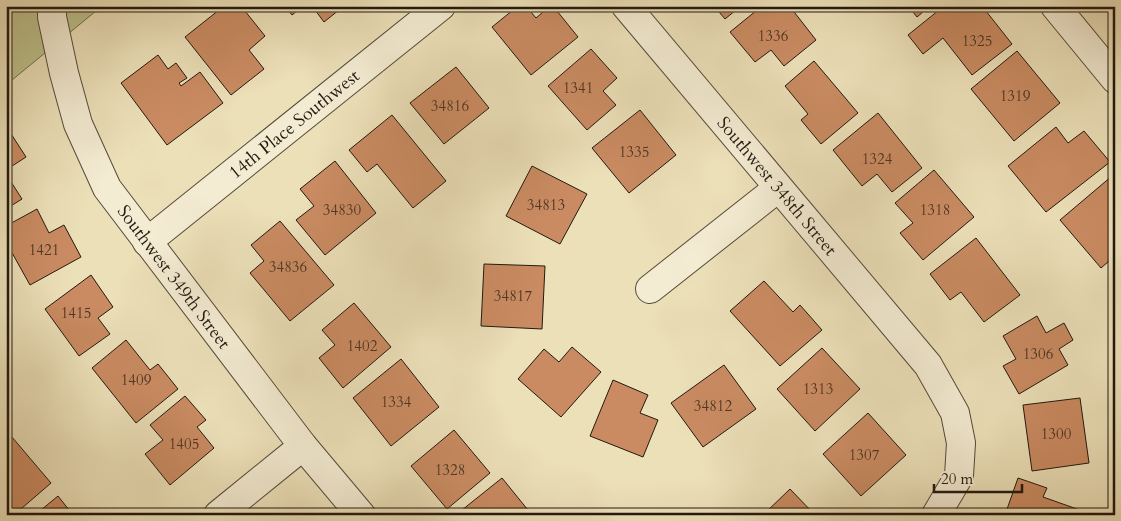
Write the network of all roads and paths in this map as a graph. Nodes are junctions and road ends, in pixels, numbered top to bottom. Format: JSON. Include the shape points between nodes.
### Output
{"nodes":[{"id":1,"x":52,"y":6,"type":"edge"},
{"id":2,"x":441,"y":6,"type":"edge"},
{"id":3,"x":626,"y":6,"type":"edge"},
{"id":4,"x":1055,"y":6,"type":"edge"},
{"id":5,"x":1115,"y":79,"type":"edge"},
{"id":6,"x":778,"y":188,"type":"junction"},
{"id":7,"x":148,"y":242,"type":"junction"},
{"id":8,"x":650,"y":289,"type":"dead end"},
{"id":9,"x":303,"y":446,"type":"junction"},
{"id":10,"x":218,"y":515,"type":"edge"},
{"id":11,"x":361,"y":515,"type":"edge"},
{"id":12,"x":936,"y":515,"type":"edge"}],
"edges":[{"from":1,"to":7,"type":"street","name":"Southwest 349th Street","via":[[64,73],[78,124],[107,188]]},
{"from":2,"to":7,"type":"street","name":"14th Place Southwest"},
{"from":3,"to":6,"type":"street","name":"Southwest 348th Street"},
{"from":4,"to":5,"type":"street"},
{"from":6,"to":8,"type":"street"},
{"from":6,"to":12,"type":"street","name":"Southwest 348th Street","via":[[928,365],[955,413],[962,443],[959,476]]},
{"from":7,"to":9,"type":"street","name":"Southwest 349th Street"},
{"from":9,"to":10,"type":"street"},
{"from":9,"to":11,"type":"street","name":"Southwest 349th Street"}]}
